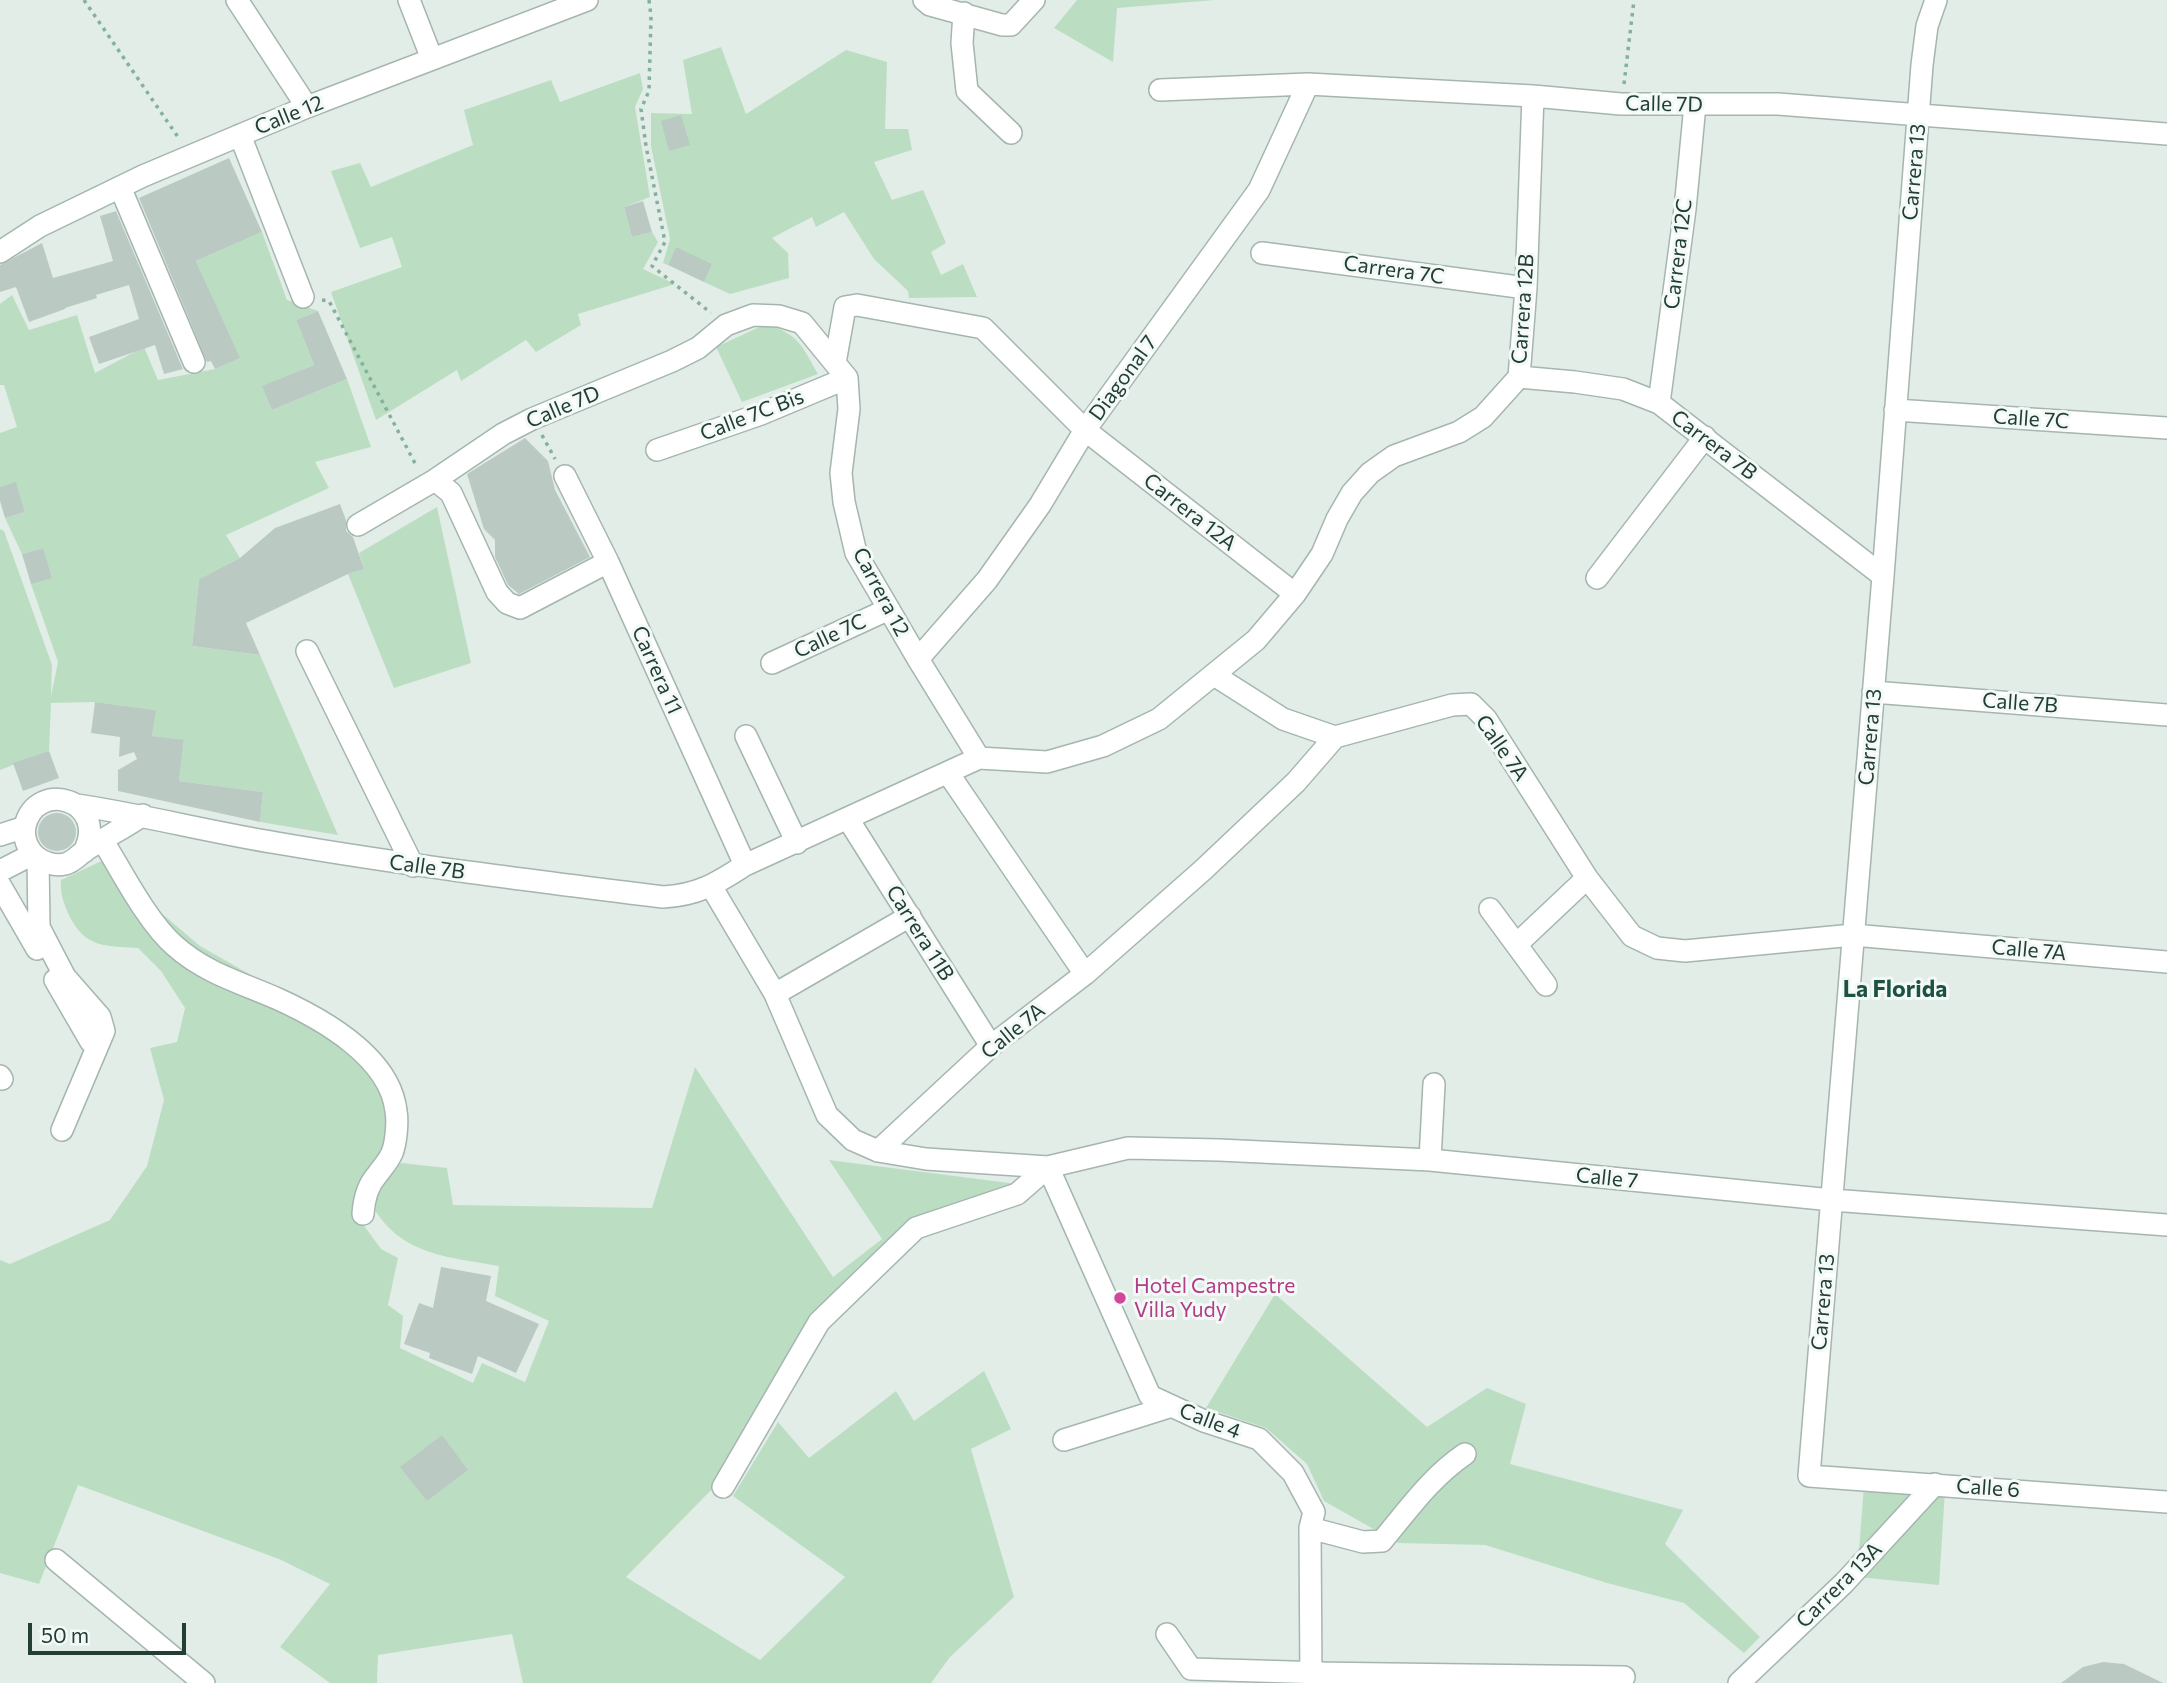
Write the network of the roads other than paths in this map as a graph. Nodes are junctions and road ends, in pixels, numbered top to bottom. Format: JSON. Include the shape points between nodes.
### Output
{"nodes":[{"id":1,"x":237,"y":0,"type":"edge"},
{"id":2,"x":409,"y":0,"type":"edge"},
{"id":3,"x":924,"y":0,"type":"edge"},
{"id":4,"x":1034,"y":0,"type":"edge"},
{"id":5,"x":1936,"y":0,"type":"edge"},
{"id":6,"x":581,"y":1,"type":"edge"},
{"id":7,"x":964,"y":13,"type":"junction"},
{"id":8,"x":432,"y":59,"type":"junction"},
{"id":9,"x":1308,"y":84,"type":"junction"},
{"id":10,"x":1160,"y":90,"type":"dead end"},
{"id":11,"x":1533,"y":96,"type":"junction"},
{"id":12,"x":1695,"y":105,"type":"junction"},
{"id":13,"x":307,"y":107,"type":"junction"},
{"id":14,"x":1919,"y":115,"type":"junction"},
{"id":15,"x":1011,"y":133,"type":"dead end"},
{"id":16,"x":2167,"y":134,"type":"edge"},
{"id":17,"x":240,"y":135,"type":"junction"},
{"id":18,"x":120,"y":187,"type":"junction"},
{"id":19,"x":0,"y":252,"type":"edge"},
{"id":20,"x":1262,"y":253,"type":"dead end"},
{"id":21,"x":1525,"y":288,"type":"junction"},
{"id":22,"x":303,"y":297,"type":"road end"},
{"id":23,"x":194,"y":362,"type":"dead end"},
{"id":24,"x":841,"y":370,"type":"junction"},
{"id":25,"x":1519,"y":377,"type":"junction"},
{"id":26,"x":1659,"y":403,"type":"junction"},
{"id":27,"x":1895,"y":410,"type":"junction"},
{"id":28,"x":2167,"y":428,"type":"edge"},
{"id":29,"x":1085,"y":430,"type":"junction"},
{"id":30,"x":1705,"y":436,"type":"junction"},
{"id":31,"x":657,"y":450,"type":"dead end"},
{"id":32,"x":565,"y":477,"type":"road end"},
{"id":33,"x":430,"y":482,"type":"junction"},
{"id":34,"x":358,"y":525,"type":"dead end"},
{"id":35,"x":608,"y":562,"type":"junction"},
{"id":36,"x":1883,"y":576,"type":"junction"},
{"id":37,"x":1597,"y":578,"type":"dead end"},
{"id":38,"x":1295,"y":594,"type":"junction"},
{"id":39,"x":889,"y":609,"type":"junction"},
{"id":40,"x":307,"y":651,"type":"dead end"},
{"id":41,"x":918,"y":659,"type":"junction"},
{"id":42,"x":772,"y":663,"type":"dead end"},
{"id":43,"x":1214,"y":675,"type":"junction"},
{"id":44,"x":1873,"y":692,"type":"junction"},
{"id":45,"x":2167,"y":715,"type":"edge"},
{"id":46,"x":746,"y":736,"type":"dead end"},
{"id":47,"x":1335,"y":737,"type":"junction"},
{"id":48,"x":979,"y":758,"type":"junction"},
{"id":49,"x":948,"y":773,"type":"junction"},
{"id":50,"x":77,"y":805,"type":"junction"},
{"id":51,"x":143,"y":815,"type":"junction"},
{"id":52,"x":848,"y":819,"type":"junction"},
{"id":53,"x":25,"y":827,"type":"junction"},
{"id":54,"x":0,"y":835,"type":"edge"},
{"id":55,"x":103,"y":842,"type":"junction"},
{"id":56,"x":797,"y":843,"type":"junction"},
{"id":57,"x":84,"y":852,"type":"junction"},
{"id":58,"x":35,"y":856,"type":"junction"},
{"id":59,"x":745,"y":865,"type":"junction"},
{"id":60,"x":413,"y":866,"type":"junction"},
{"id":61,"x":0,"y":871,"type":"edge"},
{"id":62,"x":1587,"y":878,"type":"junction"},
{"id":63,"x":0,"y":885,"type":"edge"},
{"id":64,"x":711,"y":887,"type":"junction"},
{"id":65,"x":1490,"y":909,"type":"dead end"},
{"id":66,"x":910,"y":916,"type":"junction"},
{"id":67,"x":1853,"y":935,"type":"junction"},
{"id":68,"x":1517,"y":944,"type":"junction"},
{"id":69,"x":2167,"y":962,"type":"edge"},
{"id":70,"x":1085,"y":974,"type":"junction"},
{"id":71,"x":1546,"y":985,"type":"dead end"},
{"id":72,"x":775,"y":994,"type":"junction"},
{"id":73,"x":90,"y":1042,"type":"dead end"},
{"id":74,"x":991,"y":1046,"type":"junction"},
{"id":75,"x":1434,"y":1084,"type":"dead end"},
{"id":76,"x":62,"y":1130,"type":"dead end"},
{"id":77,"x":878,"y":1151,"type":"junction"},
{"id":78,"x":1430,"y":1160,"type":"junction"},
{"id":79,"x":1048,"y":1167,"type":"junction"},
{"id":80,"x":1832,"y":1200,"type":"junction"},
{"id":81,"x":363,"y":1214,"type":"dead end"},
{"id":82,"x":2167,"y":1225,"type":"edge"},
{"id":83,"x":1172,"y":1406,"type":"junction"},
{"id":84,"x":1064,"y":1440,"type":"dead end"},
{"id":85,"x":1465,"y":1454,"type":"dead end"},
{"id":86,"x":1809,"y":1476,"type":"joint"},
{"id":87,"x":1935,"y":1484,"type":"junction"},
{"id":88,"x":723,"y":1487,"type":"dead end"},
{"id":89,"x":2167,"y":1502,"type":"edge"},
{"id":90,"x":1310,"y":1528,"type":"junction"},
{"id":91,"x":56,"y":1560,"type":"dead end"},
{"id":92,"x":1167,"y":1634,"type":"dead end"},
{"id":93,"x":1625,"y":1677,"type":"dead end"},
{"id":94,"x":1311,"y":1678,"type":"edge"},
{"id":95,"x":204,"y":1683,"type":"edge"},
{"id":96,"x":1458,"y":1683,"type":"edge"},
{"id":97,"x":1739,"y":1683,"type":"edge"}],
"edges":[{"from":1,"to":13,"type":"street"},
{"from":2,"to":8,"type":"street"},
{"from":3,"to":7,"type":"street"},
{"from":4,"to":7,"type":"street","via":[[1011,25]]},
{"from":5,"to":14,"type":"street","name":"Carrera 13","via":[[1927,26]]},
{"from":6,"to":8,"type":"street","name":"Calle 12"},
{"from":7,"to":15,"type":"street","via":[[967,91]]},
{"from":8,"to":13,"type":"street","name":"Calle 12"},
{"from":9,"to":10,"type":"street","name":"Calle 7D"},
{"from":9,"to":11,"type":"street","name":"Calle 7D"},
{"from":9,"to":29,"type":"street","name":"Diagonal 7","via":[[1259,190]]},
{"from":11,"to":12,"type":"street","name":"Calle 7D"},
{"from":11,"to":21,"type":"street","name":"Carrera 12B"},
{"from":12,"to":14,"type":"street","name":"Calle 7D","via":[[1778,104]]},
{"from":12,"to":26,"type":"street","name":"Carrera 12C"},
{"from":13,"to":17,"type":"street","name":"Calle 12"},
{"from":14,"to":16,"type":"street","name":"Calle 7D"},
{"from":14,"to":27,"type":"street","name":"Carrera 13"},
{"from":17,"to":18,"type":"street","name":"Calle 12"},
{"from":17,"to":22,"type":"street"},
{"from":18,"to":19,"type":"street","name":"Calle 12","via":[[40,226]]},
{"from":18,"to":23,"type":"street"},
{"from":20,"to":21,"type":"street","name":"Carrera 7C"},
{"from":21,"to":25,"type":"street","name":"Carrera 12B"},
{"from":24,"to":29,"type":"street","name":"Carrera 12","via":[[845,307],[857,305],[983,328]]},
{"from":24,"to":31,"type":"street","name":"Calle 7C Bis","via":[[761,414]]},
{"from":24,"to":33,"type":"street","name":"Calle 7D","via":[[802,323],[753,315],[726,325],[698,348],[672,361],[532,419]]},
{"from":24,"to":39,"type":"street","name":"Carrera 12","via":[[849,409],[841,473],[844,502],[856,553]]},
{"from":25,"to":26,"type":"street","name":"Carrera 7B","via":[[1623,389]]},
{"from":25,"to":38,"type":"street","name":"Carrera 12B","via":[[1483,418],[1394,456],[1370,473],[1352,493],[1322,554]]},
{"from":26,"to":30,"type":"street","name":"Carrera 7B"},
{"from":27,"to":28,"type":"street","name":"Calle 7C"},
{"from":27,"to":36,"type":"street","name":"Carrera 13"},
{"from":29,"to":38,"type":"street","name":"Carrera 12A"},
{"from":29,"to":41,"type":"street","name":"Diagonal 7","via":[[987,580]]},
{"from":30,"to":36,"type":"street","name":"Carrera 7B"},
{"from":30,"to":37,"type":"street"},
{"from":32,"to":35,"type":"street","name":"Carrera 11"},
{"from":33,"to":34,"type":"street","name":"Calle 7D"},
{"from":33,"to":35,"type":"street","via":[[450,493],[497,593],[508,603],[520,608]]},
{"from":35,"to":59,"type":"street","name":"Carrera 11"},
{"from":36,"to":44,"type":"street","name":"Carrera 13"},
{"from":38,"to":43,"type":"street","name":"Carrera 12B","via":[[1256,640]]},
{"from":39,"to":41,"type":"street","name":"Carrera 12"},
{"from":39,"to":42,"type":"street","name":"Calle 7C"},
{"from":40,"to":60,"type":"street"},
{"from":41,"to":48,"type":"street","name":"Carrera 12"},
{"from":43,"to":47,"type":"street","via":[[1283,719]]},
{"from":43,"to":48,"type":"street","name":"Carrera 12B","via":[[1159,719],[1103,746],[1047,762]]},
{"from":44,"to":45,"type":"street","name":"Calle 7B"},
{"from":44,"to":67,"type":"street","name":"Carrera 13"},
{"from":46,"to":56,"type":"street"},
{"from":47,"to":62,"type":"street","name":"Calle 7A","via":[[1452,705],[1471,704],[1486,719]]},
{"from":47,"to":70,"type":"street","name":"Calle 7A","via":[[1296,782],[1213,862]]},
{"from":48,"to":49,"type":"street","name":"Calle 7B"},
{"from":49,"to":52,"type":"street","name":"Calle 7B"},
{"from":49,"to":70,"type":"street"},
{"from":50,"to":51,"type":"street","name":"Calle 7B"},
{"from":50,"to":53,"type":"street","via":[[67,800],[45,801],[35,807]]},
{"from":50,"to":57,"type":"street","via":[[90,827]]},
{"from":51,"to":55,"type":"street"},
{"from":51,"to":60,"type":"street","name":"Calle 7B"},
{"from":52,"to":56,"type":"street","name":"Calle 7B"},
{"from":52,"to":66,"type":"street","name":"Carrera 11B"},
{"from":53,"to":54,"type":"street"},
{"from":53,"to":58,"type":"street","via":[[26,841]]},
{"from":55,"to":57,"type":"street"},
{"from":55,"to":81,"type":"street","via":[[173,945],[202,967],[279,1000],[349,1039],[387,1082],[396,1111],[393,1152],[364,1199]]},
{"from":56,"to":59,"type":"street","name":"Calle 7B"},
{"from":57,"to":58,"type":"street","via":[[62,864]]},
{"from":58,"to":61,"type":"street"},
{"from":58,"to":76,"type":"street","via":[[38,927],[65,977],[100,1017],[104,1031]]},
{"from":59,"to":64,"type":"street","name":"Calle 7B"},
{"from":60,"to":64,"type":"street","name":"Calle 7B","via":[[663,897]]},
{"from":62,"to":67,"type":"street","name":"Calle 7A","via":[[1632,936],[1657,948],[1685,951]]},
{"from":62,"to":68,"type":"street"},
{"from":63,"to":73,"type":"street"},
{"from":64,"to":72,"type":"street"},
{"from":65,"to":68,"type":"street"},
{"from":66,"to":72,"type":"street"},
{"from":66,"to":74,"type":"street","name":"Carrera 11B"},
{"from":67,"to":69,"type":"street","name":"Calle 7A"},
{"from":67,"to":80,"type":"street","name":"Carrera 13"},
{"from":68,"to":71,"type":"street"},
{"from":70,"to":74,"type":"street","name":"Calle 7A"},
{"from":72,"to":77,"type":"street","via":[[827,1115],[853,1140]]},
{"from":74,"to":77,"type":"street","name":"Calle 7A"},
{"from":75,"to":78,"type":"street"},
{"from":77,"to":79,"type":"street"},
{"from":78,"to":79,"type":"street","name":"Calle 7","via":[[1128,1148]]},
{"from":78,"to":80,"type":"street","name":"Calle 7"},
{"from":79,"to":83,"type":"street","name":"Calle 4","via":[[1150,1396]]},
{"from":79,"to":88,"type":"street","via":[[1017,1194],[916,1228],[818,1322]]},
{"from":80,"to":82,"type":"street","name":"Calle 7"},
{"from":80,"to":86,"type":"street","name":"Carrera 13"},
{"from":83,"to":84,"type":"street"},
{"from":83,"to":90,"type":"street","name":"Calle 4","via":[[1259,1439],[1293,1473],[1314,1512]]},
{"from":85,"to":90,"type":"street","via":[[1426,1488],[1382,1541],[1363,1542]]},
{"from":86,"to":87,"type":"street","name":"Calle 6"},
{"from":87,"to":89,"type":"street","name":"Calle 6"},
{"from":87,"to":97,"type":"street","name":"Carrera 13A","via":[[1844,1583]]},
{"from":90,"to":94,"type":"street","name":"Calle 4"},
{"from":91,"to":95,"type":"street"},
{"from":92,"to":94,"type":"street","via":[[1191,1669]]},
{"from":93,"to":94,"type":"street"},
{"from":94,"to":96,"type":"street","via":[[1449,1677]]}]}
